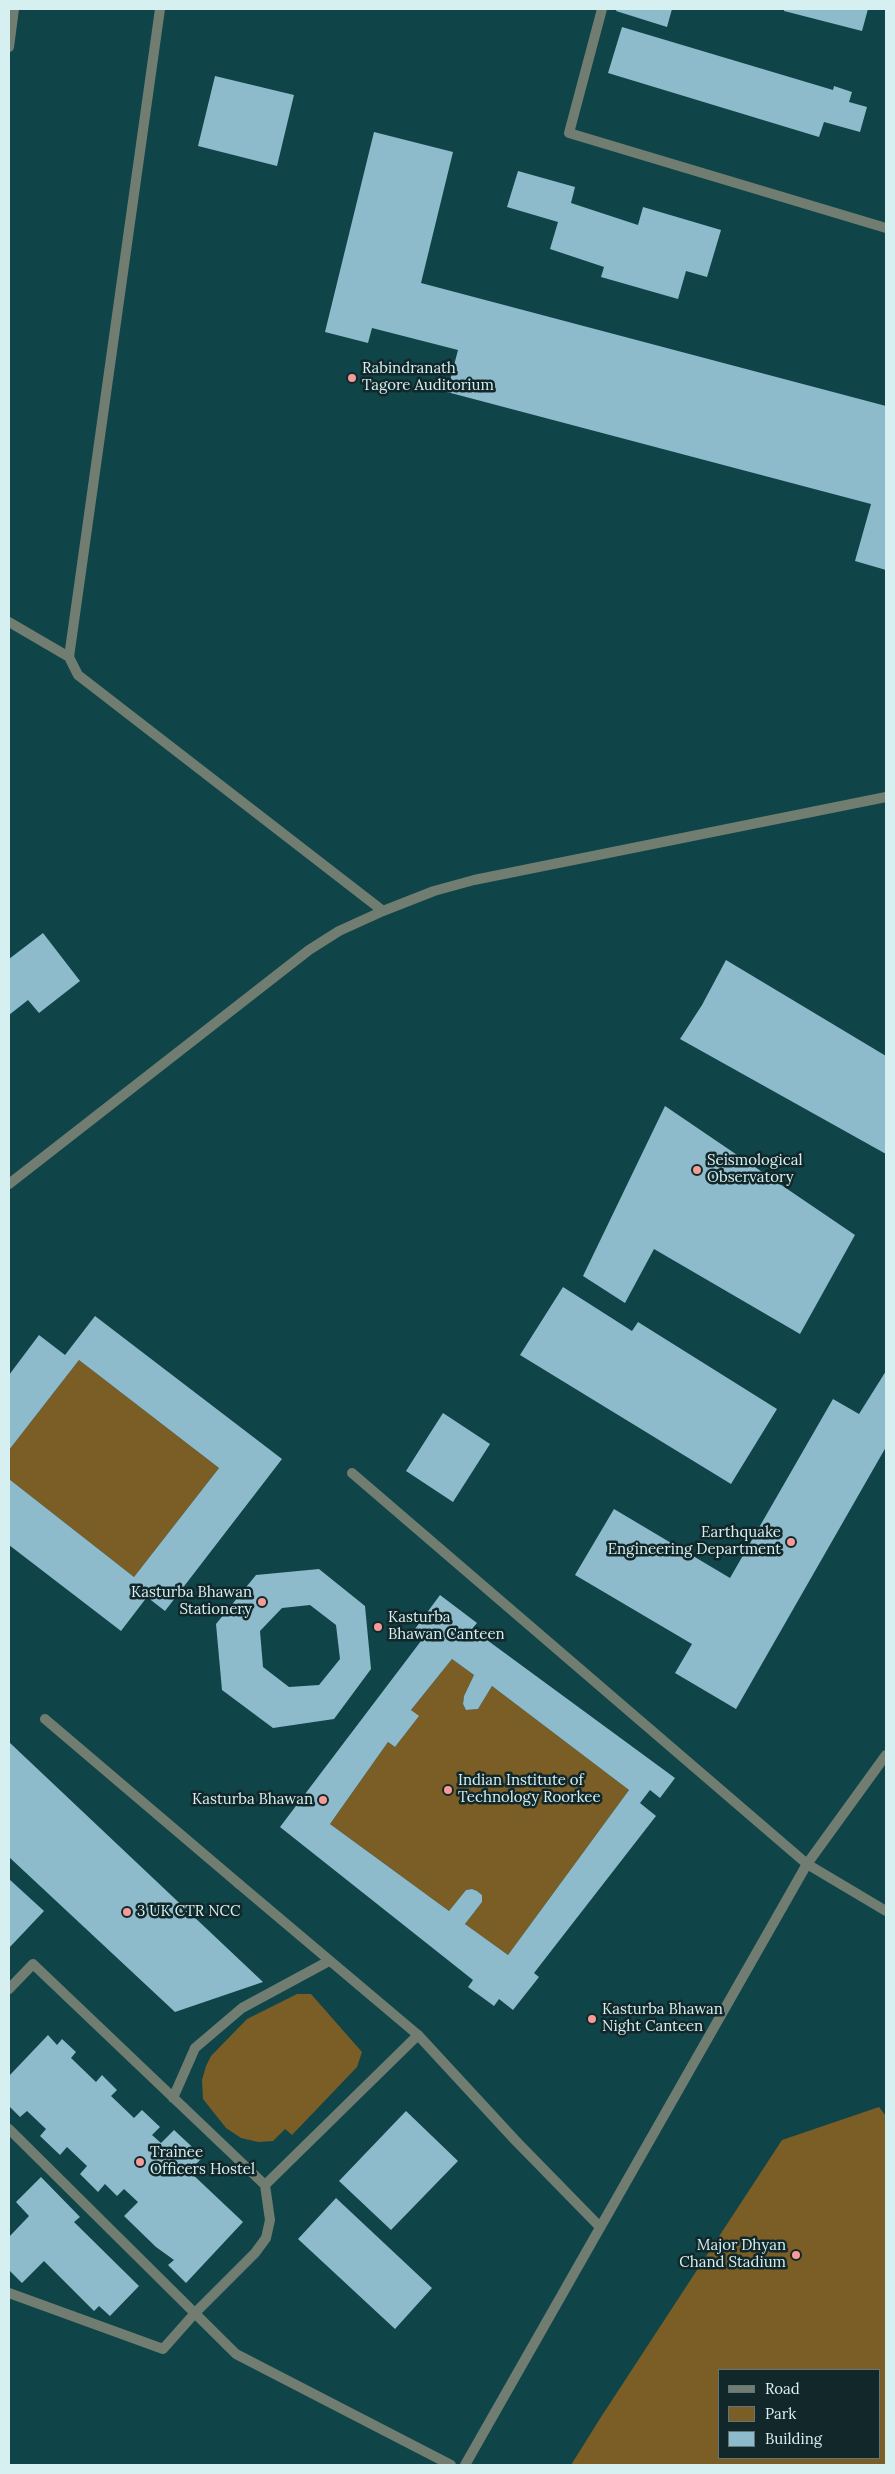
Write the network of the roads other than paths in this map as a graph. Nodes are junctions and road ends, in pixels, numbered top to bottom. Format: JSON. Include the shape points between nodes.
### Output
{"nodes":[{"id":1,"x":14,"y":9,"type":"edge"},
{"id":2,"x":160,"y":9,"type":"edge"},
{"id":3,"x":602,"y":9,"type":"edge"},
{"id":4,"x":9,"y":47,"type":"edge"},
{"id":5,"x":886,"y":228,"type":"edge"},
{"id":6,"x":9,"y":622,"type":"edge"},
{"id":7,"x":68,"y":657,"type":"junction"},
{"id":8,"x":886,"y":797,"type":"edge"},
{"id":9,"x":383,"y":910,"type":"junction"},
{"id":10,"x":9,"y":1184,"type":"edge"},
{"id":11,"x":352,"y":1473,"type":"dead end"},
{"id":12,"x":45,"y":1719,"type":"dead end"},
{"id":13,"x":886,"y":1755,"type":"edge"},
{"id":14,"x":807,"y":1864,"type":"junction"},
{"id":15,"x":886,"y":1911,"type":"edge"},
{"id":16,"x":329,"y":1960,"type":"junction"},
{"id":17,"x":9,"y":1989,"type":"edge"},
{"id":18,"x":418,"y":2034,"type":"junction"},
{"id":19,"x":173,"y":2098,"type":"junction"},
{"id":20,"x":9,"y":2129,"type":"edge"},
{"id":21,"x":265,"y":2185,"type":"junction"},
{"id":22,"x":600,"y":2227,"type":"junction"},
{"id":23,"x":9,"y":2293,"type":"edge"},
{"id":24,"x":196,"y":2313,"type":"junction"},
{"id":25,"x":451,"y":2465,"type":"edge"},
{"id":26,"x":465,"y":2465,"type":"edge"}],
"edges":[{"from":1,"to":4,"type":"street"},
{"from":2,"to":7,"type":"street"},
{"from":3,"to":5,"type":"street","via":[[568,133]]},
{"from":6,"to":7,"type":"street"},
{"from":7,"to":9,"type":"street","via":[[78,675]]},
{"from":8,"to":9,"type":"street","via":[[474,880]]},
{"from":9,"to":10,"type":"street","via":[[339,930],[309,950]]},
{"from":11,"to":14,"type":"street"},
{"from":12,"to":16,"type":"street"},
{"from":13,"to":14,"type":"street"},
{"from":14,"to":15,"type":"street"},
{"from":14,"to":22,"type":"street"},
{"from":16,"to":18,"type":"street"},
{"from":16,"to":19,"type":"street","via":[[242,2008],[195,2048]]},
{"from":17,"to":19,"type":"street","via":[[33,1964]]},
{"from":18,"to":21,"type":"street"},
{"from":18,"to":22,"type":"street"},
{"from":19,"to":21,"type":"street"},
{"from":20,"to":24,"type":"street"},
{"from":21,"to":24,"type":"street","via":[[270,2220],[266,2238]]},
{"from":22,"to":26,"type":"street"},
{"from":23,"to":24,"type":"street","via":[[163,2349]]},
{"from":24,"to":25,"type":"street","via":[[236,2354]]}]}
